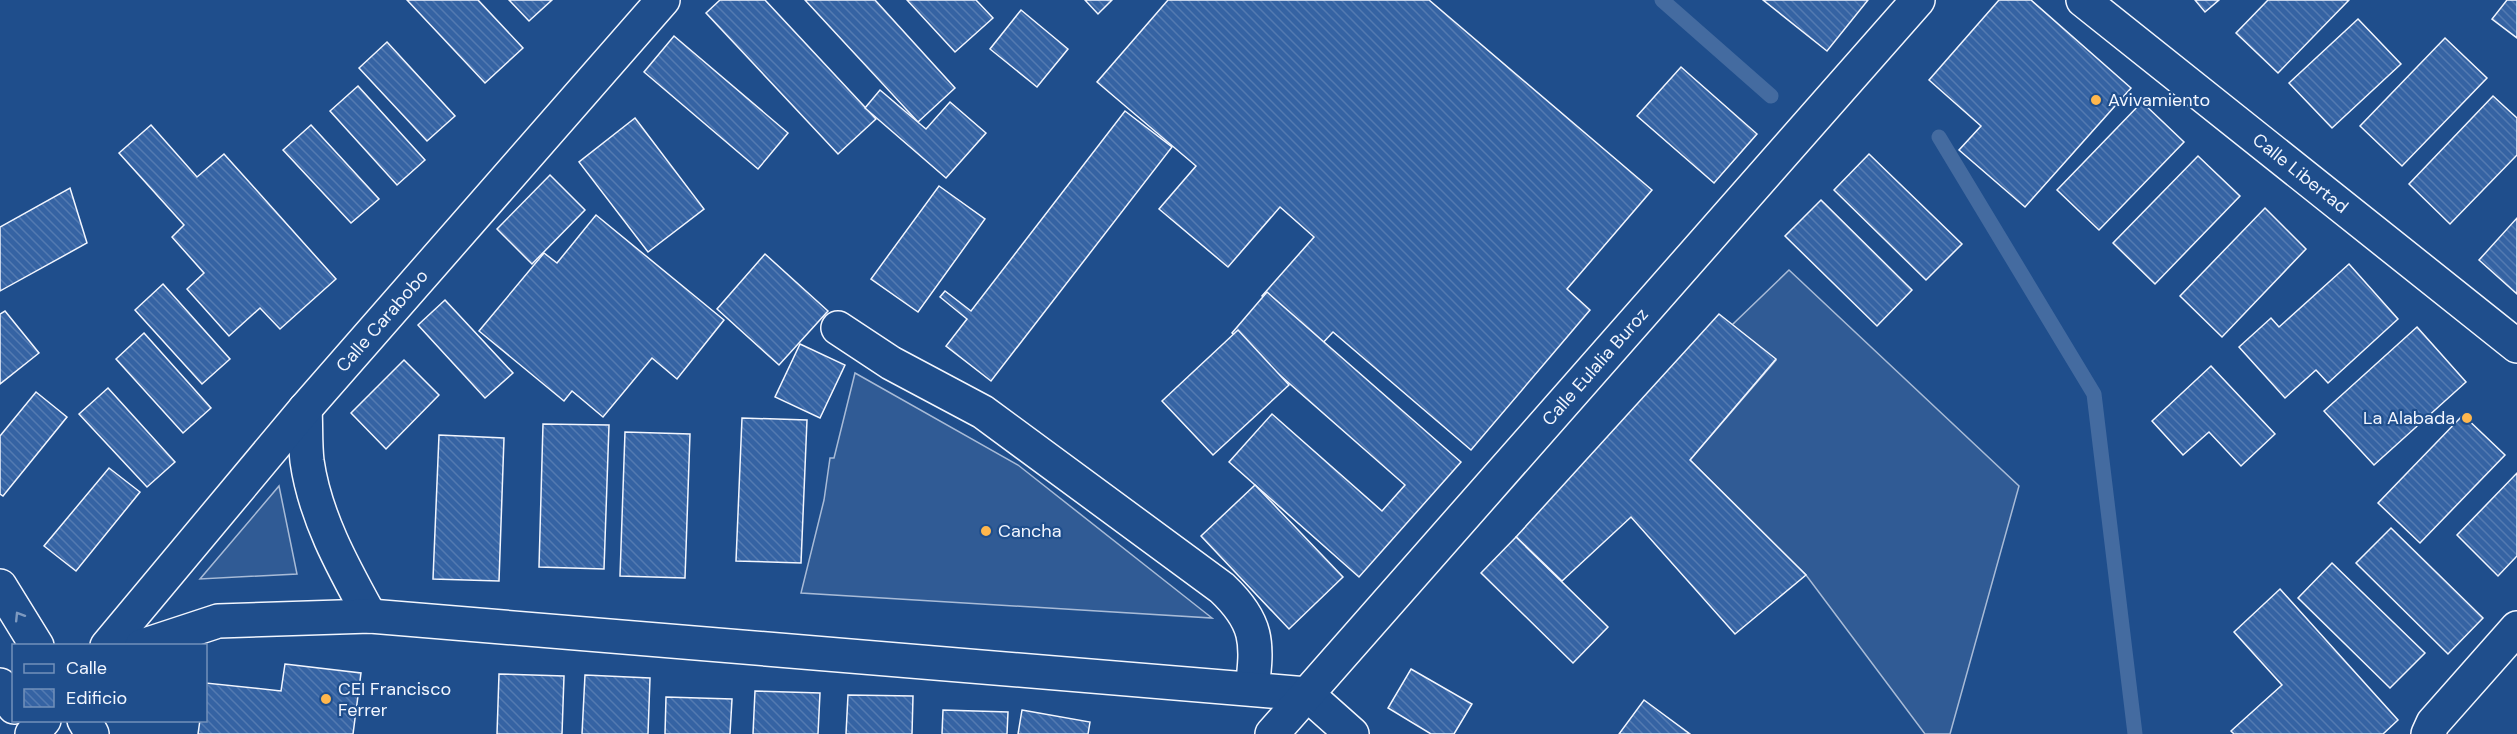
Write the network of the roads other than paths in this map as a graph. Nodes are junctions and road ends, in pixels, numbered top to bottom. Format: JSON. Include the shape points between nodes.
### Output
{"nodes":[{"id":1,"x":663,"y":0,"type":"edge"},
{"id":2,"x":1918,"y":0,"type":"edge"},
{"id":3,"x":2083,"y":0,"type":"edge"},
{"id":4,"x":838,"y":328,"type":"dead end"},
{"id":5,"x":2517,"y":346,"type":"edge"},
{"id":6,"x":305,"y":409,"type":"junction"},
{"id":7,"x":0,"y":586,"type":"edge"},
{"id":8,"x":370,"y":616,"type":"junction"},
{"id":9,"x":2517,"y":628,"type":"edge"},
{"id":10,"x":36,"y":644,"type":"edge"},
{"id":11,"x":108,"y":644,"type":"edge"},
{"id":12,"x":145,"y":644,"type":"edge"},
{"id":13,"x":0,"y":685,"type":"edge"},
{"id":14,"x":1252,"y":689,"type":"junction"},
{"id":15,"x":1307,"y":694,"type":"junction"},
{"id":16,"x":12,"y":704,"type":"edge"},
{"id":17,"x":42,"y":722,"type":"edge"},
{"id":18,"x":31,"y":734,"type":"edge"},
{"id":19,"x":1272,"y":734,"type":"edge"},
{"id":20,"x":1352,"y":734,"type":"edge"},
{"id":21,"x":2428,"y":734,"type":"edge"}],
"edges":[{"from":1,"to":6,"type":"street","name":"Calle Carabobo"},
{"from":2,"to":15,"type":"street","name":"Calle Eulalia Buroz"},
{"from":3,"to":5,"type":"street","name":"Calle Libertad"},
{"from":4,"to":14,"type":"street","via":[[921,380],[982,412],[1222,588],[1237,602],[1254,636],[1257,654]]},
{"from":6,"to":8,"type":"street","via":[[307,459],[320,512]]},
{"from":6,"to":11,"type":"street","name":"Calle Carabobo"},
{"from":10,"to":7,"type":"street","one_way":true},
{"from":8,"to":12,"type":"street","via":[[218,621]]},
{"from":8,"to":14,"type":"street"},
{"from":9,"to":21,"type":"street","via":[[2433,723]]},
{"from":13,"to":16,"type":"street"},
{"from":14,"to":15,"type":"street"},
{"from":15,"to":19,"type":"street","name":"Calle Eulalia Buroz"},
{"from":15,"to":20,"type":"street"},
{"from":17,"to":18,"type":"street"}]}
